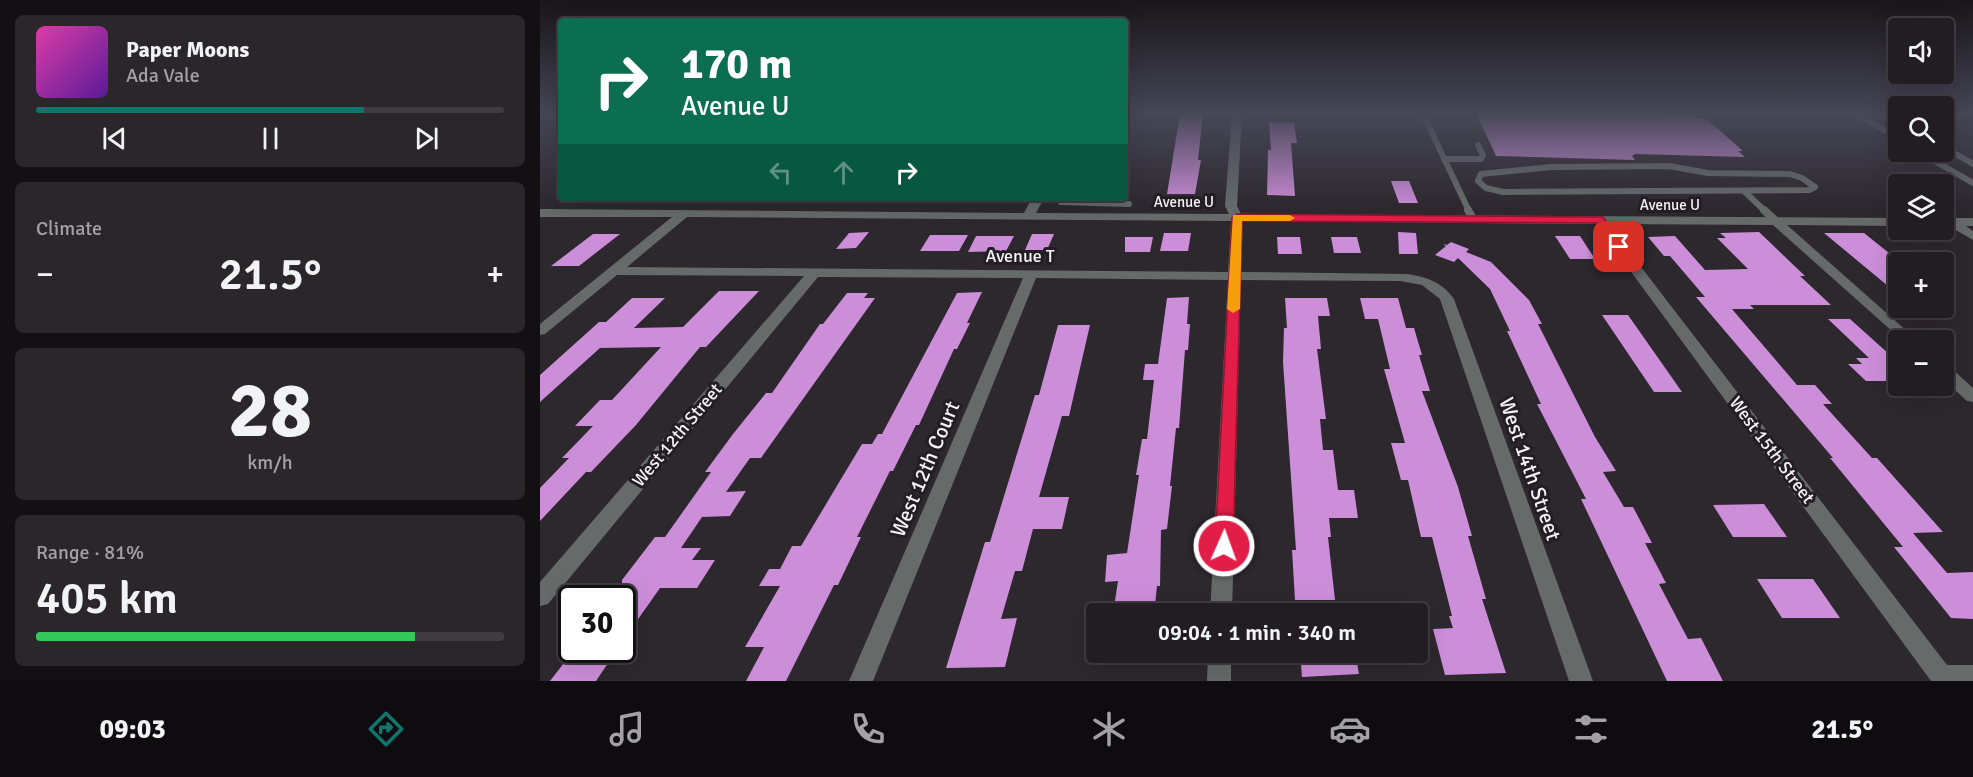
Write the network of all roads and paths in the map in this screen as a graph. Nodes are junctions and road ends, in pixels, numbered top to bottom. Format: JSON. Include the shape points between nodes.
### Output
{"nodes":[{"id":1,"x":1478,"y":145,"type":"dead end"},
{"id":2,"x":1236,"y":146,"type":"edge"},
{"id":3,"x":1438,"y":146,"type":"edge"},
{"id":4,"x":1954,"y":153,"type":"edge"},
{"id":5,"x":1444,"y":159,"type":"junction"},
{"id":6,"x":1936,"y":162,"type":"edge"},
{"id":7,"x":1973,"y":164,"type":"edge"},
{"id":8,"x":1973,"y":183,"type":"edge"},
{"id":9,"x":1744,"y":191,"type":"junction"},
{"id":10,"x":1036,"y":201,"type":"edge"},
{"id":11,"x":1062,"y":201,"type":"edge"},
{"id":12,"x":1079,"y":203,"type":"junction"},
{"id":13,"x":1117,"y":204,"type":"junction"},
{"id":14,"x":1129,"y":204,"type":"dead end"},
{"id":15,"x":540,"y":213,"type":"edge"},
{"id":16,"x":684,"y":214,"type":"junction"},
{"id":17,"x":1028,"y":216,"type":"junction"},
{"id":18,"x":1074,"y":216,"type":"junction"},
{"id":19,"x":1112,"y":217,"type":"junction"},
{"id":20,"x":1237,"y":218,"type":"junction"},
{"id":21,"x":1473,"y":219,"type":"junction"},
{"id":22,"x":1599,"y":220,"type":"junction"},
{"id":23,"x":1776,"y":221,"type":"junction"},
{"id":24,"x":1888,"y":222,"type":"edge"},
{"id":25,"x":1954,"y":222,"type":"edge"},
{"id":26,"x":1973,"y":222,"type":"edge"},
{"id":27,"x":1954,"y":225,"type":"edge"},
{"id":28,"x":1973,"y":236,"type":"edge"},
{"id":29,"x":614,"y":271,"type":"junction"},
{"id":30,"x":814,"y":273,"type":"junction"},
{"id":31,"x":1031,"y":274,"type":"junction"},
{"id":32,"x":1235,"y":275,"type":"junction"},
{"id":33,"x":1426,"y":281,"type":"joint"},
{"id":34,"x":1899,"y":330,"type":"edge"},
{"id":35,"x":540,"y":331,"type":"edge"},
{"id":36,"x":1954,"y":380,"type":"edge"},
{"id":37,"x":1973,"y":397,"type":"edge"},
{"id":38,"x":540,"y":597,"type":"edge"},
{"id":39,"x":1221,"y":603,"type":"edge"},
{"id":40,"x":1220,"y":663,"type":"edge"},
{"id":41,"x":1973,"y":676,"type":"edge"},
{"id":42,"x":1943,"y":678,"type":"edge"},
{"id":43,"x":861,"y":681,"type":"edge"},
{"id":44,"x":1219,"y":681,"type":"edge"},
{"id":45,"x":1581,"y":681,"type":"edge"}],
"edges":[{"from":1,"to":5,"type":"lane","via":[[1483,155],[1480,159]]},
{"from":2,"to":20,"type":"street","via":[[1231,206]]},
{"from":3,"to":5,"type":"lane"},
{"from":4,"to":7,"type":"lane"},
{"from":5,"to":21,"type":"lane"},
{"from":6,"to":8,"type":"lane"},
{"from":9,"to":9,"type":"lane","via":[[1815,187],[1791,174],[1708,173],[1669,166],[1551,167],[1490,172],[1481,174],[1478,181],[1492,191],[1503,192]]},
{"from":9,"to":23,"type":"lane"},
{"from":10,"to":17,"type":"street"},
{"from":11,"to":12,"type":"lane"},
{"from":12,"to":13,"type":"lane"},
{"from":12,"to":18,"type":"lane"},
{"from":13,"to":14,"type":"lane"},
{"from":13,"to":19,"type":"lane"},
{"from":15,"to":16,"type":"street","name":"Avenue U"},
{"from":16,"to":17,"type":"street","name":"Avenue U"},
{"from":16,"to":29,"type":"street"},
{"from":17,"to":18,"type":"street","name":"Avenue U"},
{"from":18,"to":19,"type":"street","name":"Avenue U"},
{"from":19,"to":20,"type":"street","name":"Avenue U"},
{"from":20,"to":21,"type":"street","name":"Avenue U"},
{"from":20,"to":32,"type":"street"},
{"from":21,"to":22,"type":"street","name":"Avenue U"},
{"from":22,"to":23,"type":"street","name":"Avenue U"},
{"from":22,"to":42,"type":"street","name":"West 15th Street"},
{"from":23,"to":24,"type":"street","name":"Avenue U"},
{"from":23,"to":34,"type":"street"},
{"from":25,"to":26,"type":"lane"},
{"from":27,"to":28,"type":"street"},
{"from":29,"to":30,"type":"street","name":"Avenue T"},
{"from":29,"to":35,"type":"street"},
{"from":30,"to":31,"type":"street","name":"Avenue T"},
{"from":30,"to":38,"type":"street","name":"West 12th Street"},
{"from":31,"to":32,"type":"street","name":"Avenue T"},
{"from":31,"to":43,"type":"street","name":"West 12th Court"},
{"from":32,"to":33,"type":"street","name":"Avenue T","via":[[1400,276]]},
{"from":32,"to":39,"type":"street"},
{"from":33,"to":45,"type":"street","name":"West 14th Street","via":[[1447,299]]},
{"from":36,"to":37,"type":"street"},
{"from":40,"to":44,"type":"street"},
{"from":41,"to":42,"type":"street"}]}
